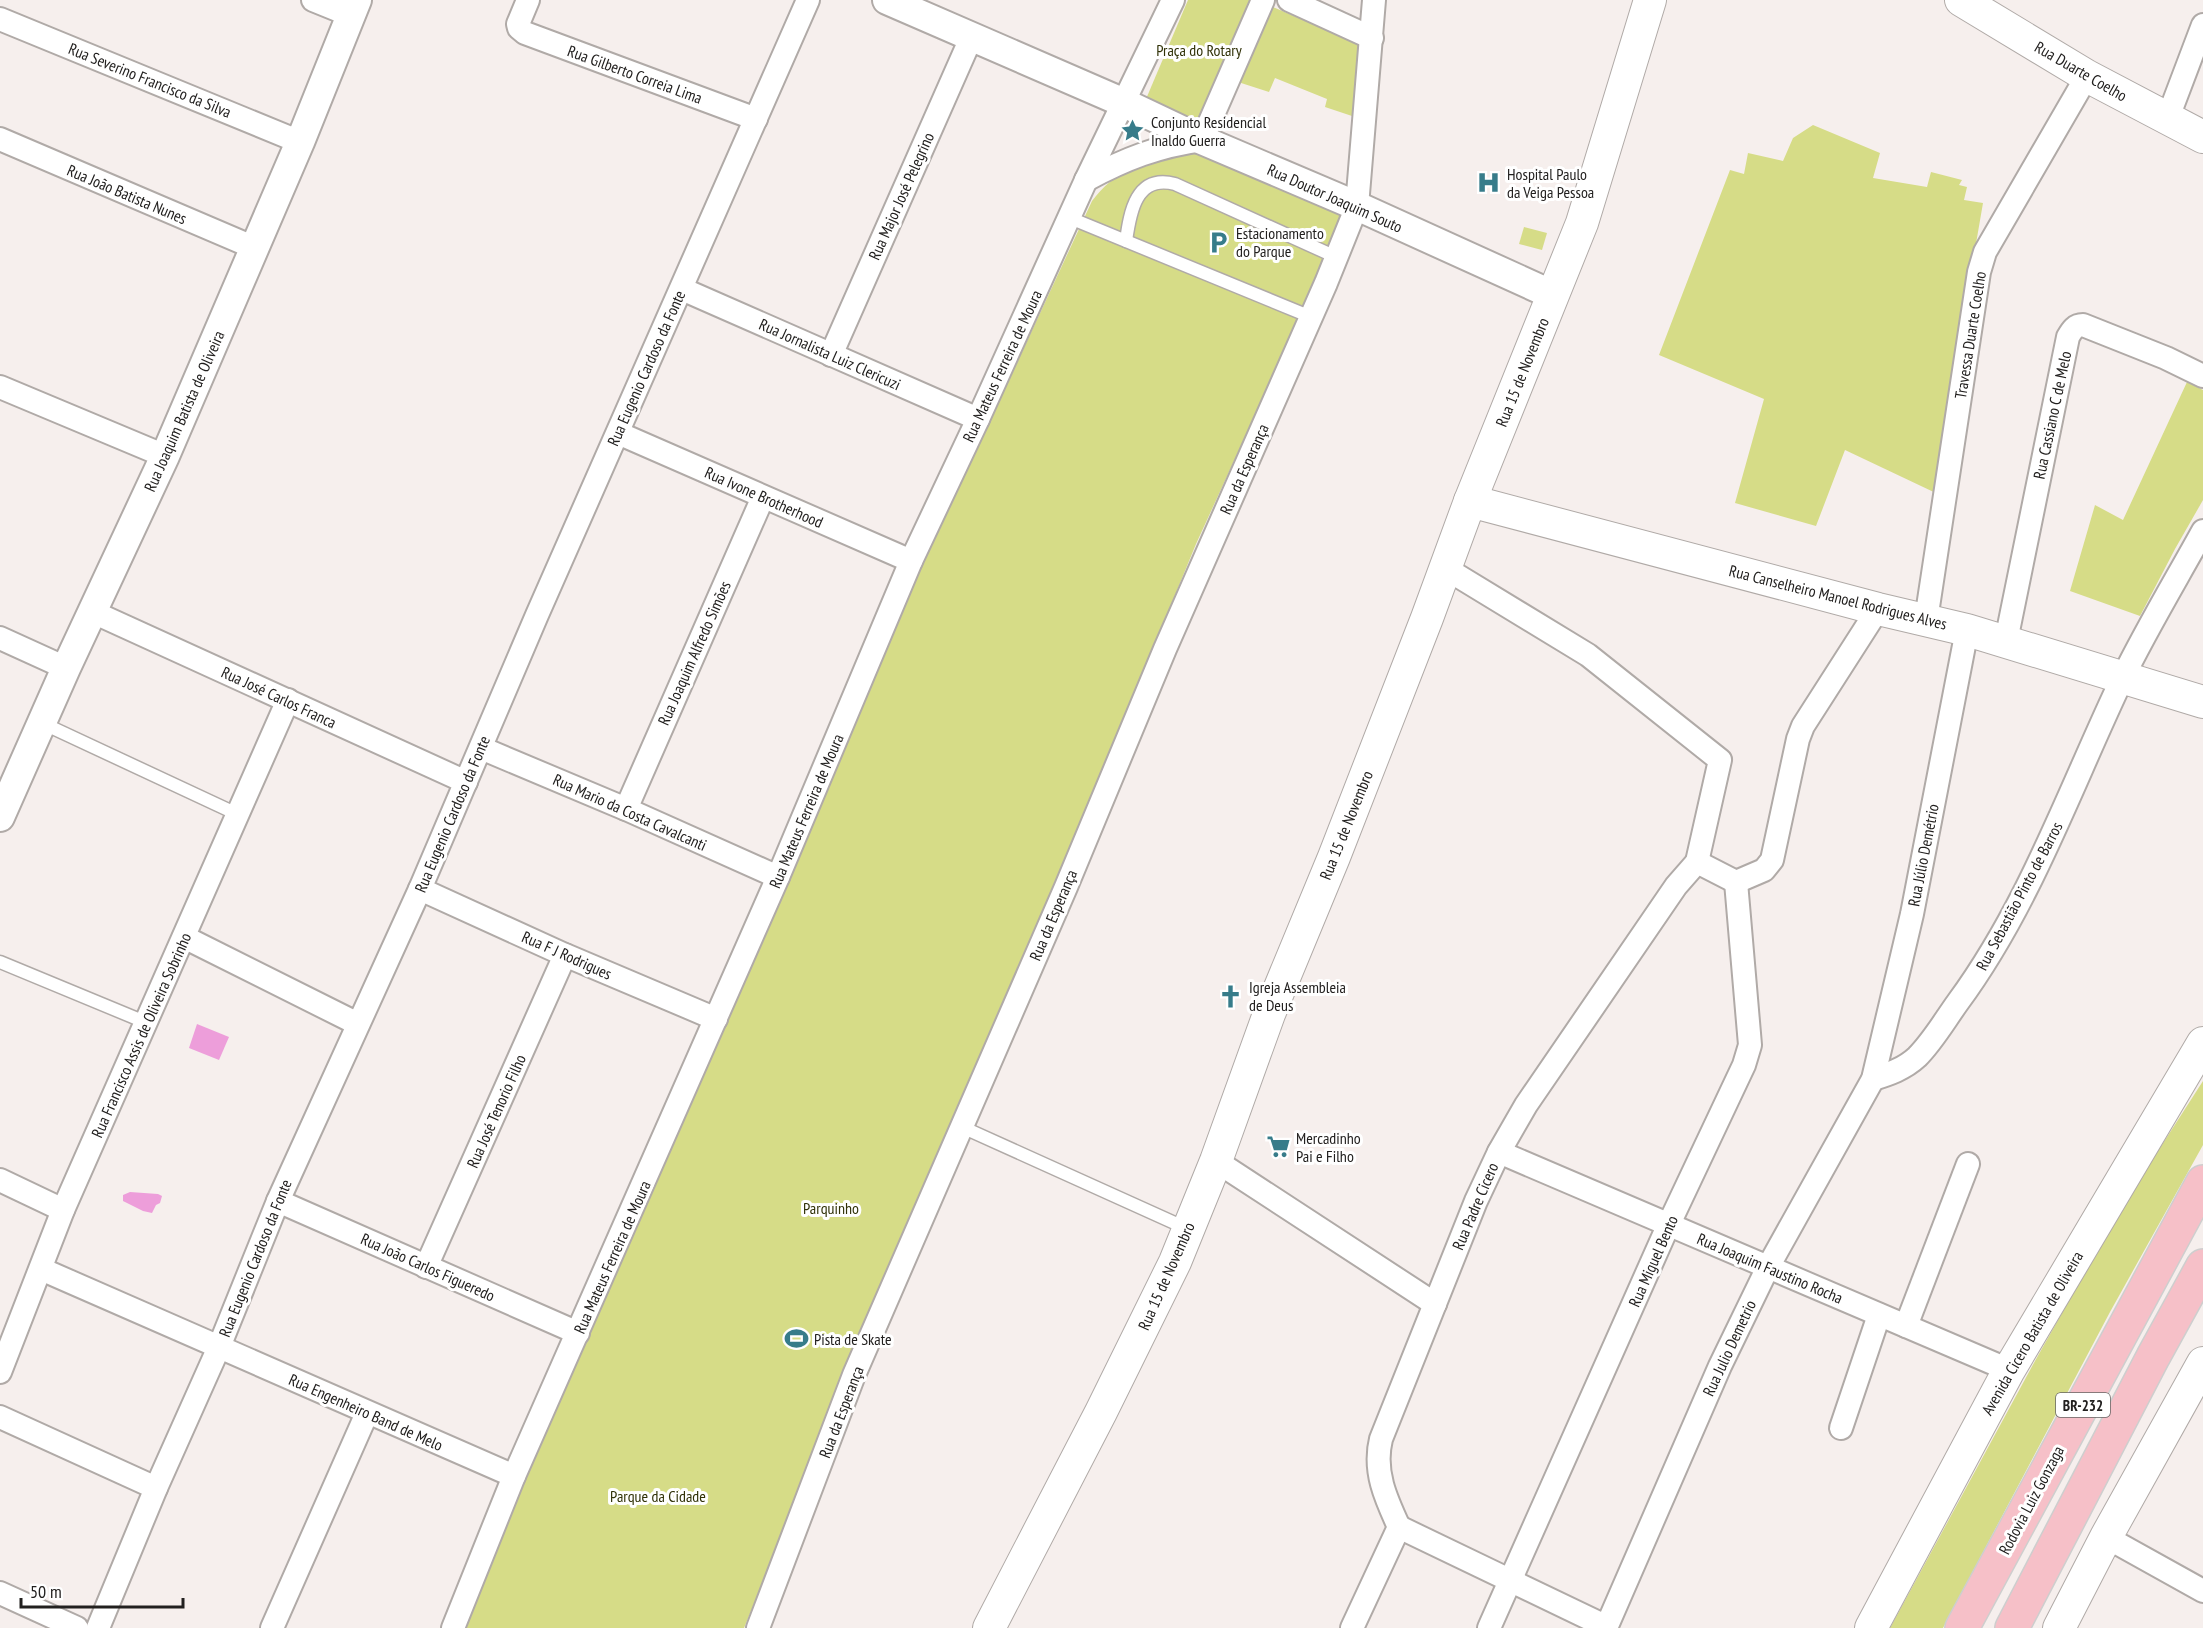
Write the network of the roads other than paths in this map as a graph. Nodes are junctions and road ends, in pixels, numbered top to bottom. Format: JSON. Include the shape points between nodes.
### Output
{"nodes":[{"id":1,"x":313,"y":0,"type":"edge"},
{"id":2,"x":528,"y":0,"type":"edge"},
{"id":3,"x":808,"y":0,"type":"edge"},
{"id":4,"x":887,"y":0,"type":"edge"},
{"id":5,"x":1173,"y":0,"type":"edge"},
{"id":6,"x":1263,"y":0,"type":"edge"},
{"id":7,"x":1289,"y":0,"type":"edge"},
{"id":8,"x":1374,"y":0,"type":"edge"},
{"id":9,"x":1650,"y":0,"type":"edge"},
{"id":10,"x":1961,"y":0,"type":"edge"},
{"id":11,"x":354,"y":8,"type":"edge"},
{"id":12,"x":0,"y":19,"type":"edge"},
{"id":13,"x":2203,"y":25,"type":"edge"},
{"id":14,"x":971,"y":38,"type":"junction"},
{"id":15,"x":1372,"y":38,"type":"junction"},
{"id":16,"x":2087,"y":76,"type":"junction"},
{"id":17,"x":1122,"y":102,"type":"junction"},
{"id":18,"x":756,"y":119,"type":"junction"},
{"id":19,"x":2168,"y":120,"type":"junction"},
{"id":20,"x":2203,"y":137,"type":"edge"},
{"id":21,"x":0,"y":139,"type":"edge"},
{"id":22,"x":1202,"y":140,"type":"junction"},
{"id":23,"x":300,"y":142,"type":"junction"},
{"id":24,"x":1086,"y":180,"type":"junction"},
{"id":25,"x":1357,"y":206,"type":"junction"},
{"id":26,"x":1070,"y":218,"type":"junction"},
{"id":27,"x":1126,"y":241,"type":"junction"},
{"id":28,"x":255,"y":248,"type":"junction"},
{"id":29,"x":1336,"y":257,"type":"junction"},
{"id":30,"x":682,"y":289,"type":"junction"},
{"id":31,"x":1553,"y":295,"type":"junction"},
{"id":32,"x":1311,"y":317,"type":"junction"},
{"id":33,"x":831,"y":355,"type":"junction"},
{"id":34,"x":2203,"y":376,"type":"edge"},
{"id":35,"x":0,"y":387,"type":"edge"},
{"id":36,"x":978,"y":419,"type":"junction"},
{"id":37,"x":618,"y":433,"type":"junction"},
{"id":38,"x":165,"y":456,"type":"junction"},
{"id":39,"x":763,"y":497,"type":"junction"},
{"id":40,"x":1470,"y":501,"type":"junction"},
{"id":41,"x":2203,"y":531,"type":"edge"},
{"id":42,"x":911,"y":561,"type":"junction"},
{"id":43,"x":1445,"y":568,"type":"junction"},
{"id":44,"x":1878,"y":609,"type":"junction"},
{"id":45,"x":93,"y":612,"type":"junction"},
{"id":46,"x":1926,"y":620,"type":"junction"},
{"id":47,"x":1967,"y":630,"type":"junction"},
{"id":48,"x":0,"y":638,"type":"edge"},
{"id":49,"x":2006,"y":641,"type":"junction"},
{"id":50,"x":66,"y":668,"type":"junction"},
{"id":51,"x":2123,"y":678,"type":"junction"},
{"id":52,"x":288,"y":700,"type":"junction"},
{"id":53,"x":2203,"y":702,"type":"edge"},
{"id":54,"x":42,"y":723,"type":"junction"},
{"id":55,"x":481,"y":748,"type":"junction"},
{"id":56,"x":466,"y":782,"type":"junction"},
{"id":57,"x":626,"y":809,"type":"junction"},
{"id":58,"x":237,"y":814,"type":"junction"},
{"id":59,"x":0,"y":817,"type":"edge"},
{"id":60,"x":1697,"y":862,"type":"junction"},
{"id":61,"x":778,"y":878,"type":"junction"},
{"id":62,"x":1736,"y":882,"type":"junction"},
{"id":63,"x":420,"y":889,"type":"junction"},
{"id":64,"x":184,"y":937,"type":"junction"},
{"id":65,"x":565,"y":955,"type":"junction"},
{"id":66,"x":0,"y":962,"type":"edge"},
{"id":67,"x":716,"y":1019,"type":"junction"},
{"id":68,"x":145,"y":1022,"type":"junction"},
{"id":69,"x":358,"y":1024,"type":"junction"},
{"id":70,"x":2203,"y":1043,"type":"edge"},
{"id":71,"x":1873,"y":1079,"type":"junction"},
{"id":72,"x":962,"y":1127,"type":"junction"},
{"id":73,"x":1499,"y":1152,"type":"junction"},
{"id":74,"x":1216,"y":1161,"type":"junction"},
{"id":75,"x":1968,"y":1164,"type":"dead end"},
{"id":76,"x":0,"y":1180,"type":"edge"},
{"id":77,"x":2203,"y":1182,"type":"edge"},
{"id":78,"x":278,"y":1201,"type":"junction"},
{"id":79,"x":63,"y":1210,"type":"junction"},
{"id":80,"x":1668,"y":1226,"type":"junction"},
{"id":81,"x":1188,"y":1229,"type":"junction"},
{"id":82,"x":2203,"y":1266,"type":"edge"},
{"id":83,"x":426,"y":1267,"type":"junction"},
{"id":84,"x":1768,"y":1267,"type":"junction"},
{"id":85,"x":40,"y":1269,"type":"junction"},
{"id":86,"x":1435,"y":1304,"type":"junction"},
{"id":87,"x":1879,"y":1315,"type":"junction"},
{"id":88,"x":1906,"y":1326,"type":"junction"},
{"id":89,"x":578,"y":1333,"type":"junction"},
{"id":90,"x":219,"y":1347,"type":"junction"},
{"id":91,"x":2203,"y":1363,"type":"edge"},
{"id":92,"x":2009,"y":1370,"type":"junction"},
{"id":93,"x":0,"y":1372,"type":"edge"},
{"id":94,"x":367,"y":1413,"type":"junction"},
{"id":95,"x":0,"y":1417,"type":"edge"},
{"id":96,"x":1841,"y":1428,"type":"dead end"},
{"id":97,"x":514,"y":1476,"type":"junction"},
{"id":98,"x":156,"y":1488,"type":"junction"},
{"id":99,"x":1399,"y":1527,"type":"junction"},
{"id":100,"x":2106,"y":1537,"type":"junction"},
{"id":101,"x":1511,"y":1580,"type":"junction"},
{"id":102,"x":2203,"y":1591,"type":"edge"},
{"id":103,"x":0,"y":1593,"type":"edge"},
{"id":104,"x":77,"y":1628,"type":"edge"},
{"id":105,"x":98,"y":1628,"type":"edge"},
{"id":106,"x":272,"y":1628,"type":"edge"},
{"id":107,"x":453,"y":1628,"type":"edge"},
{"id":108,"x":758,"y":1628,"type":"edge"},
{"id":109,"x":989,"y":1628,"type":"edge"},
{"id":110,"x":1352,"y":1628,"type":"edge"},
{"id":111,"x":1489,"y":1628,"type":"edge"},
{"id":112,"x":1606,"y":1628,"type":"edge"},
{"id":113,"x":1871,"y":1628,"type":"edge"},
{"id":114,"x":1962,"y":1628,"type":"edge"},
{"id":115,"x":2012,"y":1628,"type":"edge"},
{"id":116,"x":2059,"y":1628,"type":"edge"}],
"edges":[{"from":1,"to":11,"type":"street"},
{"from":2,"to":18,"type":"street","name":"Rua Gilberto Correia Lima","via":[[518,24],[525,33]]},
{"from":3,"to":18,"type":"street","name":"Rua Eugenio Cardoso da Fonte"},
{"from":4,"to":14,"type":"street","name":"Rua Doutor Joaquim Souto"},
{"from":5,"to":17,"type":"street","name":"Rua Mateus Ferreira de Moura"},
{"from":6,"to":22,"type":"street"},
{"from":7,"to":15,"type":"street"},
{"from":8,"to":15,"type":"street","name":"Rua da Esperança"},
{"from":9,"to":31,"type":"main road","name":"Rua 15 de Novembro","via":[[1582,223]]},
{"from":10,"to":16,"type":"main road","name":"Rua Duarte Coelho"},
{"from":11,"to":23,"type":"street","name":"Rua Joaquim Batista de Oliveira"},
{"from":12,"to":23,"type":"street","name":"Rua Severino Francisco da Silva"},
{"from":13,"to":19,"type":"street"},
{"from":14,"to":17,"type":"street","name":"Rua Doutor Joaquim Souto"},
{"from":14,"to":33,"type":"street","name":"Rua Major José Pelegrino"},
{"from":15,"to":25,"type":"street","name":"Rua da Esperança"},
{"from":16,"to":19,"type":"main road","name":"Rua Duarte Coelho"},
{"from":16,"to":46,"type":"street","name":"Travessa Duarte Coelho","via":[[1985,252],[1979,272]]},
{"from":17,"to":22,"type":"street","name":"Rua Doutor Joaquim Souto"},
{"from":17,"to":24,"type":"street","name":"Rua Mateus Ferreira de Moura"},
{"from":18,"to":30,"type":"street","name":"Rua Eugenio Cardoso da Fonte"},
{"from":19,"to":20,"type":"main road","name":"Rua Duarte Coelho"},
{"from":21,"to":28,"type":"street","name":"Rua João Batista Nunes"},
{"from":22,"to":24,"type":"street","via":[[1142,153]]},
{"from":22,"to":25,"type":"street","name":"Rua Doutor Joaquim Souto"},
{"from":23,"to":28,"type":"street","name":"Rua Joaquim Batista de Oliveira"},
{"from":24,"to":26,"type":"street","name":"Rua Mateus Ferreira de Moura"},
{"from":25,"to":29,"type":"street","name":"Rua da Esperança"},
{"from":25,"to":31,"type":"street","name":"Rua Doutor Joaquim Souto"},
{"from":26,"to":27,"type":"lane"},
{"from":26,"to":36,"type":"street","name":"Rua Mateus Ferreira de Moura"},
{"from":27,"to":29,"type":"lane","via":[[1130,213],[1142,192],[1165,181]]},
{"from":27,"to":32,"type":"lane"},
{"from":28,"to":38,"type":"street","name":"Rua Joaquim Batista de Oliveira"},
{"from":29,"to":32,"type":"street","name":"Rua da Esperança"},
{"from":30,"to":33,"type":"street","name":"Rua Jornalista Luiz Clericuzi"},
{"from":30,"to":37,"type":"street","name":"Rua Eugenio Cardoso da Fonte"},
{"from":31,"to":40,"type":"main road","name":"Rua 15 de Novembro"},
{"from":32,"to":72,"type":"street","name":"Rua da Esperança"},
{"from":33,"to":36,"type":"street","name":"Rua Jornalista Luiz Clericuzi"},
{"from":34,"to":49,"type":"street","name":"Rua Cassiano C de Melo","via":[[2083,325],[2072,331]]},
{"from":35,"to":38,"type":"street"},
{"from":36,"to":42,"type":"street","name":"Rua Mateus Ferreira de Moura"},
{"from":37,"to":39,"type":"street","name":"Rua Ivone Brotherhood"},
{"from":37,"to":55,"type":"street","name":"Rua Eugenio Cardoso da Fonte"},
{"from":38,"to":45,"type":"street","name":"Rua Joaquim Batista de Oliveira"},
{"from":39,"to":42,"type":"street","name":"Rua Ivone Brotherhood"},
{"from":39,"to":57,"type":"street","name":"Rua Joaquim Alfredo Simões"},
{"from":40,"to":43,"type":"main road","name":"Rua 15 de Novembro"},
{"from":40,"to":44,"type":"main road","name":"Rua Canselheiro Manoel Rodrigues Alves"},
{"from":41,"to":51,"type":"street","name":"Rua Sebastião Pinto de Barros"},
{"from":42,"to":61,"type":"street","name":"Rua Mateus Ferreira de Moura"},
{"from":43,"to":60,"type":"street","via":[[1588,655],[1720,760]]},
{"from":43,"to":74,"type":"main road","name":"Rua 15 de Novembro","via":[[1269,1014]]},
{"from":44,"to":46,"type":"main road","name":"Rua Canselheiro Manoel Rodrigues Alves"},
{"from":44,"to":62,"type":"street","via":[[1800,733],[1772,860],[1764,870]]},
{"from":45,"to":50,"type":"street","name":"Rua Joaquim Batista de Oliveira"},
{"from":45,"to":52,"type":"street","name":"Rua José Carlos Franca"},
{"from":46,"to":47,"type":"main road","name":"Rua Canselheiro Manoel Rodrigues Alves"},
{"from":47,"to":49,"type":"main road","name":"Rua Canselheiro Manoel Rodrigues Alves"},
{"from":47,"to":71,"type":"street","name":"Rua Júlio Demétrio","via":[[1912,914]]},
{"from":48,"to":50,"type":"street"},
{"from":49,"to":51,"type":"main road","name":"Rua Canselheiro Manoel Rodrigues Alves"},
{"from":50,"to":54,"type":"street","name":"Rua Joaquim Batista de Oliveira"},
{"from":51,"to":53,"type":"main road","name":"Rua Canselheiro Manoel Rodrigues Alves"},
{"from":51,"to":71,"type":"street","name":"Rua Sebastião Pinto de Barros","via":[[2047,848],[1971,985],[1917,1056],[1904,1067]]},
{"from":52,"to":56,"type":"street","name":"Rua José Carlos Franca"},
{"from":52,"to":58,"type":"street","name":"Rua Francisco Assis de Oliveira Sobrinho"},
{"from":54,"to":58,"type":"lane"},
{"from":54,"to":59,"type":"street","name":"Rua Joaquim Batista de Oliveira"},
{"from":55,"to":56,"type":"street","name":"Rua Eugenio Cardoso da Fonte"},
{"from":55,"to":57,"type":"street","name":"Rua Mario da Costa Cavalcanti"},
{"from":56,"to":63,"type":"street","name":"Rua Eugenio Cardoso da Fonte"},
{"from":57,"to":61,"type":"street","name":"Rua Mario da Costa Cavalcanti"},
{"from":58,"to":64,"type":"street","name":"Rua Francisco Assis de Oliveira Sobrinho"},
{"from":60,"to":62,"type":"street"},
{"from":60,"to":73,"type":"street","name":"Rua Padre Cicero","via":[[1676,886]]},
{"from":61,"to":67,"type":"street","name":"Rua Mateus Ferreira de Moura"},
{"from":62,"to":80,"type":"street","name":"Rua Miguel Bento","via":[[1750,1045]]},
{"from":63,"to":65,"type":"street","name":"Rua F J Rodrigues"},
{"from":63,"to":69,"type":"street","name":"Rua Eugenio Cardoso da Fonte"},
{"from":64,"to":68,"type":"street","name":"Rua Francisco Assis de Oliveira Sobrinho"},
{"from":64,"to":69,"type":"street"},
{"from":65,"to":67,"type":"street","name":"Rua F J Rodrigues"},
{"from":65,"to":83,"type":"street","name":"Rua José Tenorio Filho"},
{"from":66,"to":68,"type":"lane"},
{"from":67,"to":89,"type":"street","name":"Rua Mateus Ferreira de Moura"},
{"from":68,"to":79,"type":"street","name":"Rua Francisco Assis de Oliveira Sobrinho"},
{"from":69,"to":78,"type":"street","name":"Rua Eugenio Cardoso da Fonte"},
{"from":70,"to":92,"type":"main road","name":"Avenida Cicero Batista de Oliveira"},
{"from":71,"to":84,"type":"street","name":"Rua Julio Demetrio"},
{"from":72,"to":81,"type":"lane"},
{"from":72,"to":108,"type":"street","name":"Rua da Esperança","via":[[854,1375]]},
{"from":73,"to":80,"type":"street","name":"Rua Joaquim Faustino Rocha"},
{"from":73,"to":86,"type":"street","name":"Rua Padre Cicero"},
{"from":74,"to":81,"type":"main road","name":"Rua 15 de Novembro"},
{"from":74,"to":86,"type":"street"},
{"from":75,"to":88,"type":"street"},
{"from":76,"to":79,"type":"street"},
{"from":77,"to":114,"type":"highway","name":"Rodovia Luiz Gonzaga","number":"BR-232"},
{"from":78,"to":83,"type":"street","name":"Rua João Carlos Figueredo"},
{"from":78,"to":90,"type":"street","name":"Rua Eugenio Cardoso da Fonte"},
{"from":79,"to":85,"type":"street","name":"Rua Francisco Assis de Oliveira Sobrinho"},
{"from":80,"to":84,"type":"street","name":"Rua Joaquim Faustino Rocha"},
{"from":80,"to":101,"type":"street","name":"Rua Miguel Bento"},
{"from":81,"to":109,"type":"main road","name":"Rua 15 de Novembro","via":[[1101,1412]]},
{"from":82,"to":115,"type":"highway","number":"BR-232"},
{"from":83,"to":89,"type":"street","name":"Rua João Carlos Figueredo"},
{"from":84,"to":87,"type":"street","name":"Rua Joaquim Faustino Rocha"},
{"from":84,"to":112,"type":"street","name":"Rua Julio Demetrio","via":[[1720,1366]]},
{"from":85,"to":90,"type":"street","name":"Rua Engenheiro Band de Melo"},
{"from":85,"to":93,"type":"street","name":"Rua Francisco Assis de Oliveira Sobrinho"},
{"from":86,"to":99,"type":"street","name":"Rua Padre Cicero","via":[[1379,1448],[1380,1479]]},
{"from":87,"to":88,"type":"street","name":"Rua Joaquim Faustino Rocha"},
{"from":87,"to":96,"type":"street"},
{"from":88,"to":92,"type":"street","name":"Rua Joaquim Faustino Rocha"},
{"from":89,"to":97,"type":"street","name":"Rua Mateus Ferreira de Moura"},
{"from":90,"to":94,"type":"street","name":"Rua Engenheiro Band de Melo"},
{"from":90,"to":98,"type":"street","name":"Rua Eugenio Cardoso da Fonte"},
{"from":91,"to":100,"type":"main road"},
{"from":92,"to":113,"type":"main road","name":"Avenida Cicero Batista de Oliveira"},
{"from":94,"to":97,"type":"street","name":"Rua Engenheiro Band de Melo"},
{"from":94,"to":106,"type":"street"},
{"from":95,"to":98,"type":"street"},
{"from":97,"to":107,"type":"street","name":"Rua Mateus Ferreira de Moura"},
{"from":98,"to":105,"type":"street","name":"Rua Eugenio Cardoso da Fonte"},
{"from":99,"to":101,"type":"street"},
{"from":99,"to":110,"type":"street"},
{"from":100,"to":102,"type":"street"},
{"from":100,"to":116,"type":"main road"},
{"from":101,"to":111,"type":"street","name":"Rua Miguel Bento"},
{"from":101,"to":112,"type":"street"},
{"from":103,"to":104,"type":"street"}]}
